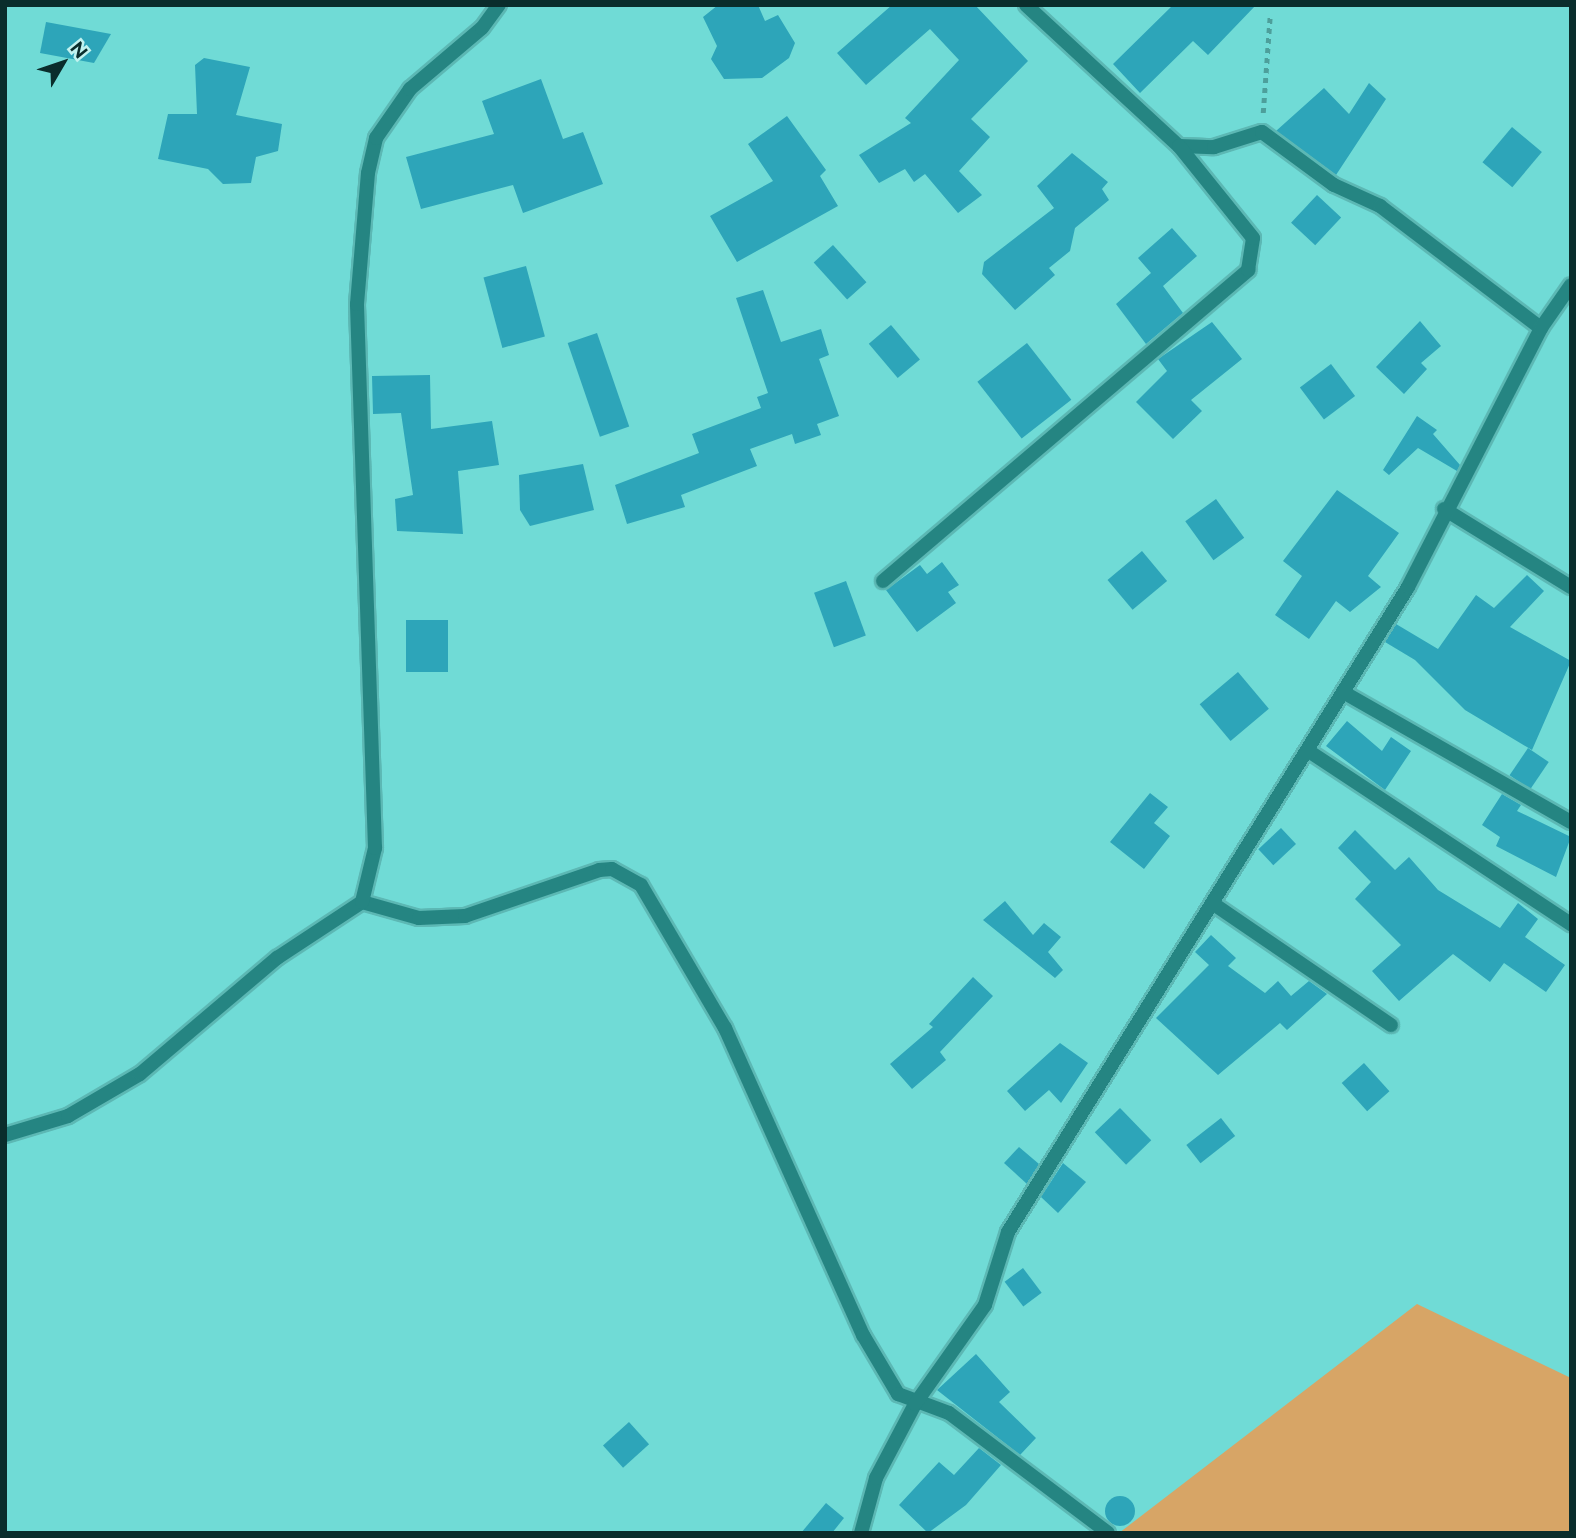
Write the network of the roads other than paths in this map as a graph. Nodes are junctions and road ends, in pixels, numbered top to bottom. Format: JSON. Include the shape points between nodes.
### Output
{"nodes":[{"id":1,"x":499,"y":5,"type":"edge"},
{"id":2,"x":1026,"y":5,"type":"edge"},
{"id":3,"x":1179,"y":146,"type":"junction"},
{"id":4,"x":1571,"y":285,"type":"edge"},
{"id":5,"x":1541,"y":328,"type":"junction"},
{"id":6,"x":1444,"y":509,"type":"junction"},
{"id":7,"x":883,"y":581,"type":"dead end"},
{"id":8,"x":1571,"y":587,"type":"edge"},
{"id":9,"x":1343,"y":692,"type":"junction"},
{"id":10,"x":1310,"y":752,"type":"junction"},
{"id":11,"x":1571,"y":822,"type":"edge"},
{"id":12,"x":362,"y":902,"type":"junction"},
{"id":13,"x":1215,"y":905,"type":"junction"},
{"id":14,"x":1571,"y":925,"type":"edge"},
{"id":15,"x":1391,"y":1025,"type":"dead end"},
{"id":16,"x":5,"y":1135,"type":"edge"},
{"id":17,"x":915,"y":1404,"type":"junction"},
{"id":18,"x":861,"y":1533,"type":"edge"},
{"id":19,"x":1108,"y":1533,"type":"edge"}],
"edges":[{"from":1,"to":12,"type":"street","via":[[482,28],[410,89],[376,138],[368,173],[356,304],[375,835]]},
{"from":2,"to":3,"type":"street"},
{"from":3,"to":5,"type":"street","via":[[1214,147],[1262,132],[1334,185],[1380,205]]},
{"from":3,"to":7,"type":"street","via":[[1254,238],[1248,270]]},
{"from":4,"to":5,"type":"street"},
{"from":5,"to":6,"type":"street"},
{"from":6,"to":8,"type":"street"},
{"from":6,"to":9,"type":"street","via":[[1408,587]]},
{"from":9,"to":10,"type":"street"},
{"from":9,"to":11,"type":"street"},
{"from":10,"to":13,"type":"street"},
{"from":10,"to":14,"type":"street"},
{"from":12,"to":16,"type":"street","via":[[277,958],[140,1074],[68,1115]]},
{"from":12,"to":17,"type":"street","via":[[419,918],[465,916],[599,870],[612,869],[641,885],[725,1028],[863,1335],[898,1394]]},
{"from":13,"to":15,"type":"street"},
{"from":13,"to":17,"type":"street","via":[[1008,1232],[985,1305]]},
{"from":17,"to":18,"type":"street","via":[[876,1478]]},
{"from":17,"to":19,"type":"street","via":[[948,1413]]}]}
